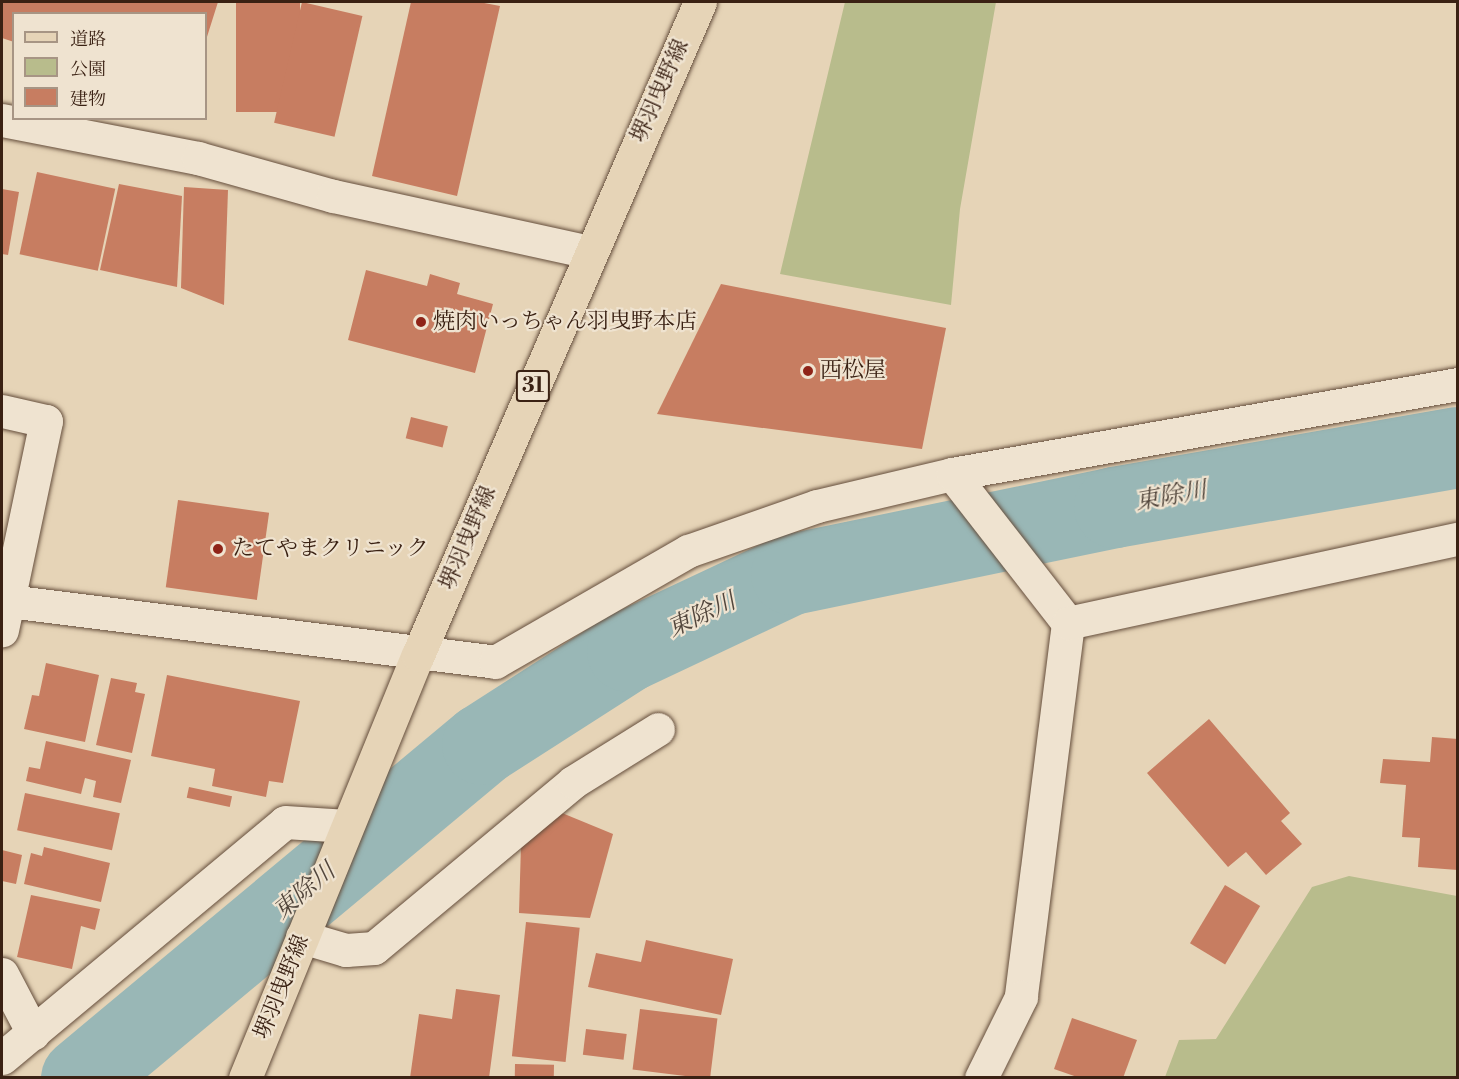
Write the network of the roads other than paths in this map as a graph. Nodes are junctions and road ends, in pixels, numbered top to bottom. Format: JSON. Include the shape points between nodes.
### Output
{"nodes":[{"id":1,"x":700,"y":2,"type":"edge"},
{"id":2,"x":2,"y":120,"type":"edge"},
{"id":3,"x":590,"y":252,"type":"junction"},
{"id":4,"x":1458,"y":384,"type":"edge"},
{"id":5,"x":2,"y":411,"type":"edge"},
{"id":6,"x":952,"y":474,"type":"junction"},
{"id":7,"x":1458,"y":539,"type":"edge"},
{"id":8,"x":5,"y":615,"type":"edge"},
{"id":9,"x":1068,"y":623,"type":"junction"},
{"id":10,"x":418,"y":655,"type":"junction"},
{"id":11,"x":658,"y":729,"type":"dead end"},
{"id":12,"x":347,"y":826,"type":"junction"},
{"id":13,"x":302,"y":937,"type":"junction"},
{"id":14,"x":2,"y":974,"type":"edge"},
{"id":15,"x":33,"y":1033,"type":"junction"},
{"id":16,"x":2,"y":1058,"type":"edge"},
{"id":17,"x":245,"y":1077,"type":"edge"},
{"id":18,"x":981,"y":1077,"type":"edge"}],
"edges":[{"from":1,"to":3,"type":"main road","name":"堺羽曳野線","number":"31"},
{"from":2,"to":3,"type":"street","via":[[198,158],[333,196]]},
{"from":3,"to":10,"type":"main road","name":"堺羽曳野線","number":"31"},
{"from":4,"to":6,"type":"street"},
{"from":5,"to":8,"type":"street","via":[[46,421]]},
{"from":6,"to":9,"type":"street"},
{"from":6,"to":10,"type":"street","via":[[818,506],[688,550],[495,662]]},
{"from":7,"to":9,"type":"street"},
{"from":8,"to":10,"type":"street"},
{"from":9,"to":18,"type":"street","via":[[1021,997]]},
{"from":10,"to":12,"type":"main road","name":"堺羽曳野線","number":"31"},
{"from":11,"to":13,"type":"street","via":[[573,782],[374,948],[345,950]]},
{"from":12,"to":13,"type":"main road","name":"堺羽曳野線","number":"31"},
{"from":12,"to":15,"type":"street","via":[[285,822]]},
{"from":13,"to":17,"type":"main road","name":"堺羽曳野線","number":"31"},
{"from":14,"to":15,"type":"street"},
{"from":15,"to":16,"type":"street"}]}
